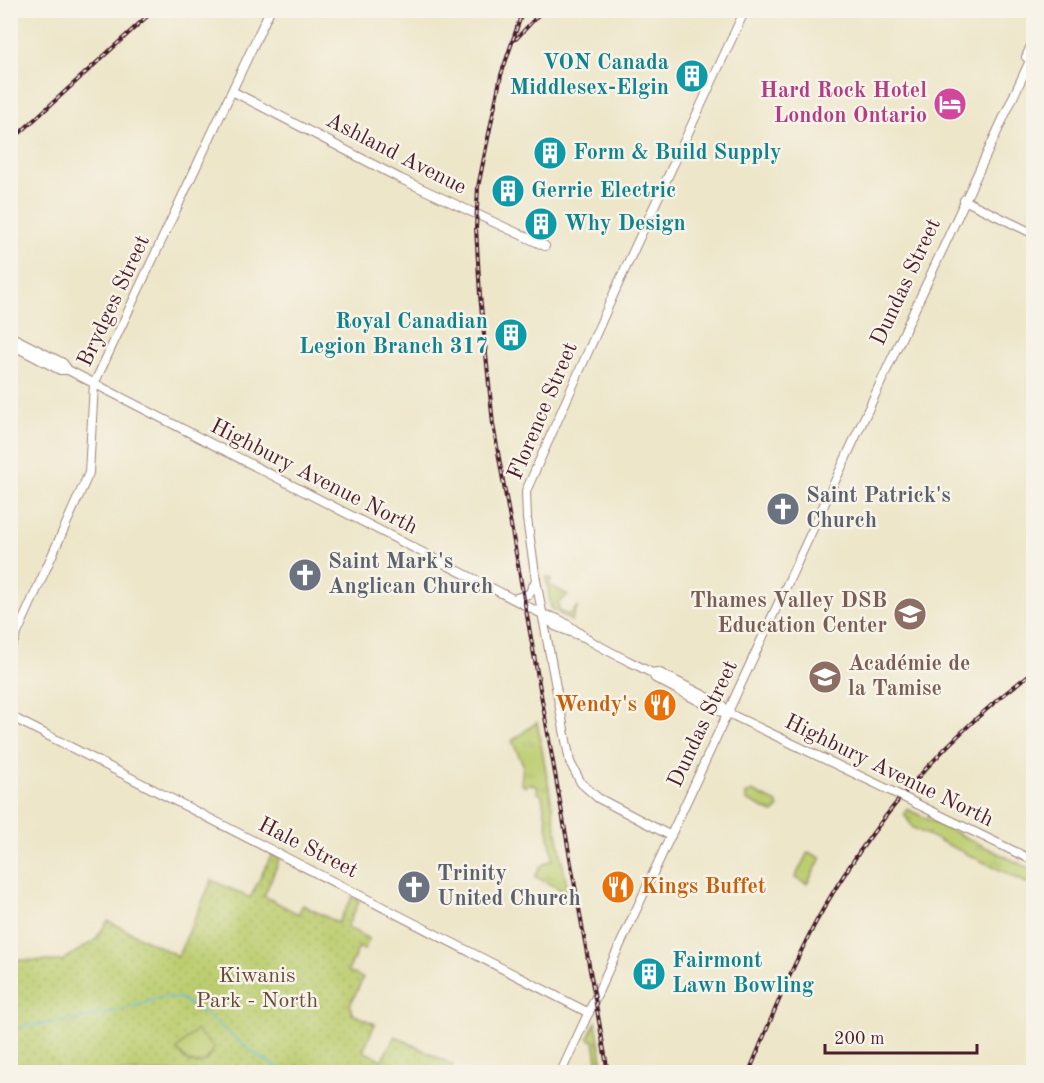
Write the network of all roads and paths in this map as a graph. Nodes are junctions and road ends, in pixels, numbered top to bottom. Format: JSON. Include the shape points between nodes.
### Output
{"nodes":[{"id":1,"x":270,"y":10,"type":"edge"},
{"id":2,"x":745,"y":10,"type":"edge"},
{"id":3,"x":1034,"y":39,"type":"edge"},
{"id":4,"x":1034,"y":52,"type":"edge"},
{"id":5,"x":1027,"y":62,"type":"junction"},
{"id":6,"x":232,"y":91,"type":"junction"},
{"id":7,"x":964,"y":200,"type":"junction"},
{"id":8,"x":1034,"y":234,"type":"edge"},
{"id":9,"x":545,"y":246,"type":"dead end"},
{"id":10,"x":10,"y":331,"type":"edge"},
{"id":11,"x":10,"y":336,"type":"edge"},
{"id":12,"x":21,"y":341,"type":"junction"},
{"id":13,"x":10,"y":345,"type":"edge"},
{"id":14,"x":10,"y":351,"type":"edge"},
{"id":15,"x":29,"y":354,"type":"junction"},
{"id":16,"x":68,"y":370,"type":"junction"},
{"id":17,"x":94,"y":384,"type":"junction"},
{"id":18,"x":536,"y":580,"type":"junction"},
{"id":19,"x":513,"y":599,"type":"junction"},
{"id":20,"x":544,"y":615,"type":"junction"},
{"id":21,"x":10,"y":649,"type":"edge"},
{"id":22,"x":728,"y":713,"type":"junction"},
{"id":23,"x":10,"y":716,"type":"edge"},
{"id":24,"x":671,"y":836,"type":"junction"},
{"id":25,"x":1034,"y":861,"type":"edge"},
{"id":26,"x":590,"y":1013,"type":"junction"},
{"id":27,"x":561,"y":1072,"type":"edge"}],
"edges":[{"from":1,"to":6,"type":"street","name":"Brydges Street"},
{"from":2,"to":18,"type":"main road","name":"Florence Street","via":[[526,490]]},
{"from":3,"to":5,"type":"main road","name":"Dundas Street"},
{"from":4,"to":5,"type":"main road","name":"Dundas Street"},
{"from":5,"to":7,"type":"main road","name":"Dundas Street"},
{"from":6,"to":9,"type":"street","name":"Ashland Avenue","via":[[400,179]]},
{"from":6,"to":17,"type":"street","name":"Brydges Street"},
{"from":7,"to":8,"type":"street"},
{"from":7,"to":22,"type":"main road","name":"Dundas Street"},
{"from":10,"to":12,"type":"main road"},
{"from":11,"to":12,"type":"main road","name":"Highbury Avenue North"},
{"from":12,"to":16,"type":"main road","name":"Highbury Avenue North","via":[[63,363]]},
{"from":13,"to":15,"type":"main road","name":"Highbury Avenue North"},
{"from":14,"to":15,"type":"main road"},
{"from":15,"to":16,"type":"main road","name":"Highbury Avenue North","via":[[60,370]]},
{"from":16,"to":17,"type":"main road","name":"Highbury Avenue North"},
{"from":17,"to":19,"type":"main road","name":"Highbury Avenue North"},
{"from":17,"to":21,"type":"street","name":"Brydges Street","via":[[89,473]]},
{"from":18,"to":19,"type":"main road","via":[[529,594]]},
{"from":18,"to":20,"type":"main road","name":"Florence Street"},
{"from":19,"to":20,"type":"main road","name":"Highbury Avenue North"},
{"from":20,"to":22,"type":"main road","name":"Highbury Avenue North","via":[[555,626],[589,639],[670,686]]},
{"from":20,"to":24,"type":"main road","name":"Florence Street","via":[[570,762],[581,783],[598,798]]},
{"from":22,"to":24,"type":"main road","name":"Dundas Street"},
{"from":22,"to":25,"type":"main road","name":"Highbury Avenue North","bridge":true},
{"from":23,"to":26,"type":"street","name":"Hale Street"},
{"from":24,"to":26,"type":"main road","name":"Dundas Street"},
{"from":26,"to":27,"type":"main road","name":"Dundas Street"}]}
